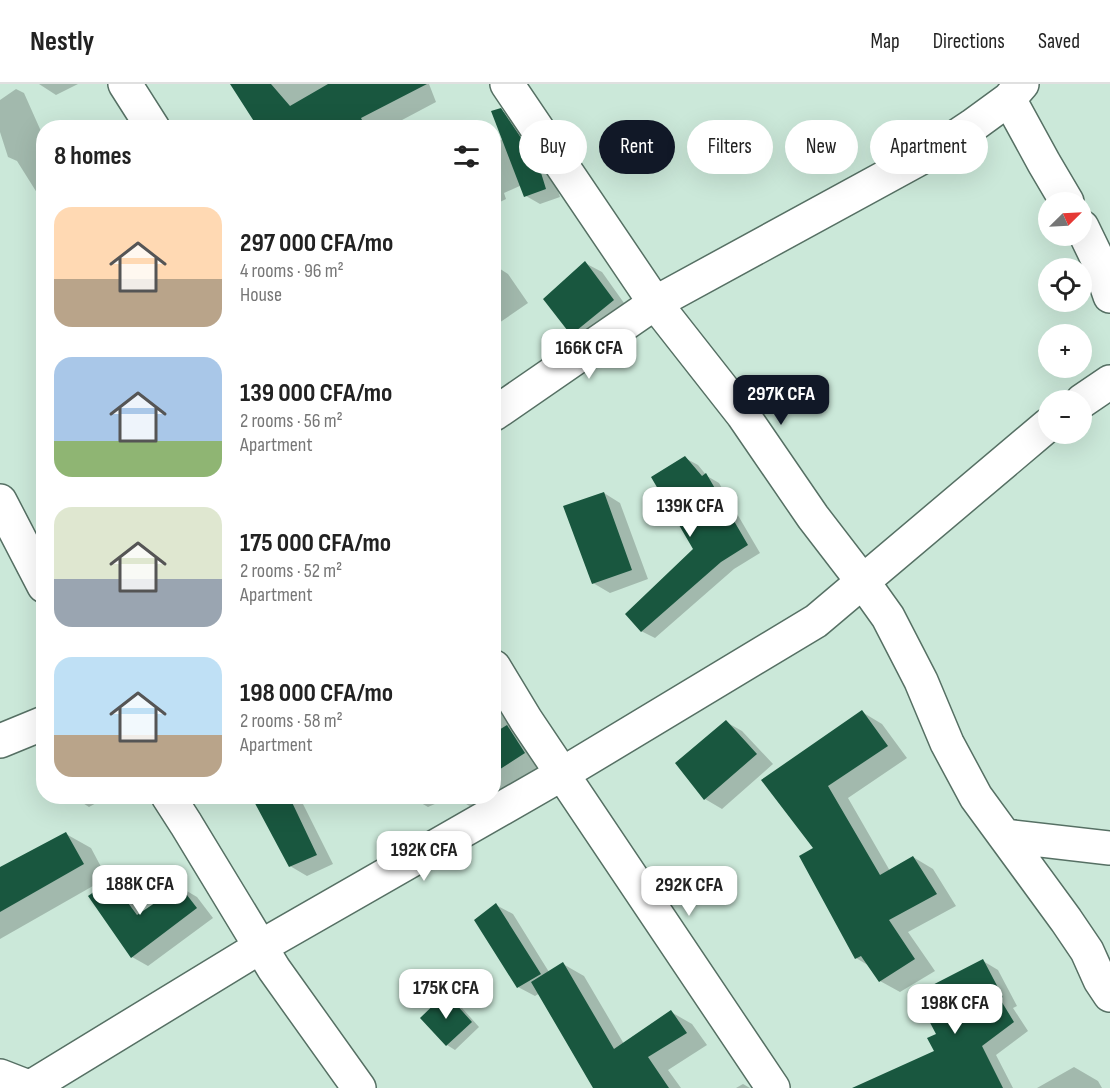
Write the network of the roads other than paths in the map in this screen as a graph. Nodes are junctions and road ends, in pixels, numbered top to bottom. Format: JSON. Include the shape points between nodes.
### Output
{"nodes":[{"id":1,"x":125,"y":84,"type":"edge"},
{"id":2,"x":507,"y":84,"type":"edge"},
{"id":3,"x":1016,"y":92,"type":"edge"},
{"id":4,"x":148,"y":120,"type":"edge"},
{"id":5,"x":1061,"y":192,"type":"edge"},
{"id":6,"x":1091,"y":246,"type":"edge"},
{"id":7,"x":1110,"y":296,"type":"edge"},
{"id":8,"x":655,"y":303,"type":"junction"},
{"id":9,"x":1110,"y":381,"type":"edge"},
{"id":10,"x":1092,"y":394,"type":"edge"},
{"id":11,"x":501,"y":409,"type":"edge"},
{"id":12,"x":1038,"y":433,"type":"edge"},
{"id":13,"x":0,"y":501,"type":"edge"},
{"id":14,"x":36,"y":571,"type":"edge"},
{"id":15,"x":863,"y":582,"type":"junction"},
{"id":16,"x":501,"y":678,"type":"edge"},
{"id":17,"x":36,"y":726,"type":"edge"},
{"id":18,"x":0,"y":741,"type":"edge"},
{"id":19,"x":562,"y":774,"type":"junction"},
{"id":20,"x":173,"y":804,"type":"edge"},
{"id":21,"x":1005,"y":836,"type":"junction"},
{"id":22,"x":1110,"y":848,"type":"edge"},
{"id":23,"x":260,"y":947,"type":"junction"},
{"id":24,"x":1110,"y":995,"type":"edge"},
{"id":25,"x":0,"y":1076,"type":"edge"},
{"id":26,"x":30,"y":1088,"type":"edge"},
{"id":27,"x":359,"y":1088,"type":"edge"},
{"id":28,"x":773,"y":1088,"type":"edge"}],
"edges":[{"from":1,"to":4,"type":"street"},
{"from":2,"to":8,"type":"street"},
{"from":3,"to":5,"type":"street","via":[[1044,164]]},
{"from":3,"to":8,"type":"street","via":[[939,148]]},
{"from":6,"to":7,"type":"street"},
{"from":8,"to":11,"type":"street"},
{"from":8,"to":15,"type":"street","via":[[743,415]]},
{"from":9,"to":10,"type":"street"},
{"from":12,"to":15,"type":"street"},
{"from":13,"to":14,"type":"street"},
{"from":15,"to":19,"type":"street","via":[[816,621]]},
{"from":15,"to":21,"type":"street","via":[[888,617],[976,797]]},
{"from":16,"to":19,"type":"street"},
{"from":17,"to":18,"type":"street"},
{"from":19,"to":23,"type":"street"},
{"from":19,"to":28,"type":"street"},
{"from":20,"to":23,"type":"street"},
{"from":21,"to":22,"type":"street"},
{"from":21,"to":24,"type":"street","via":[[1082,943]]},
{"from":23,"to":26,"type":"street"},
{"from":23,"to":27,"type":"street"},
{"from":25,"to":26,"type":"street"}]}
